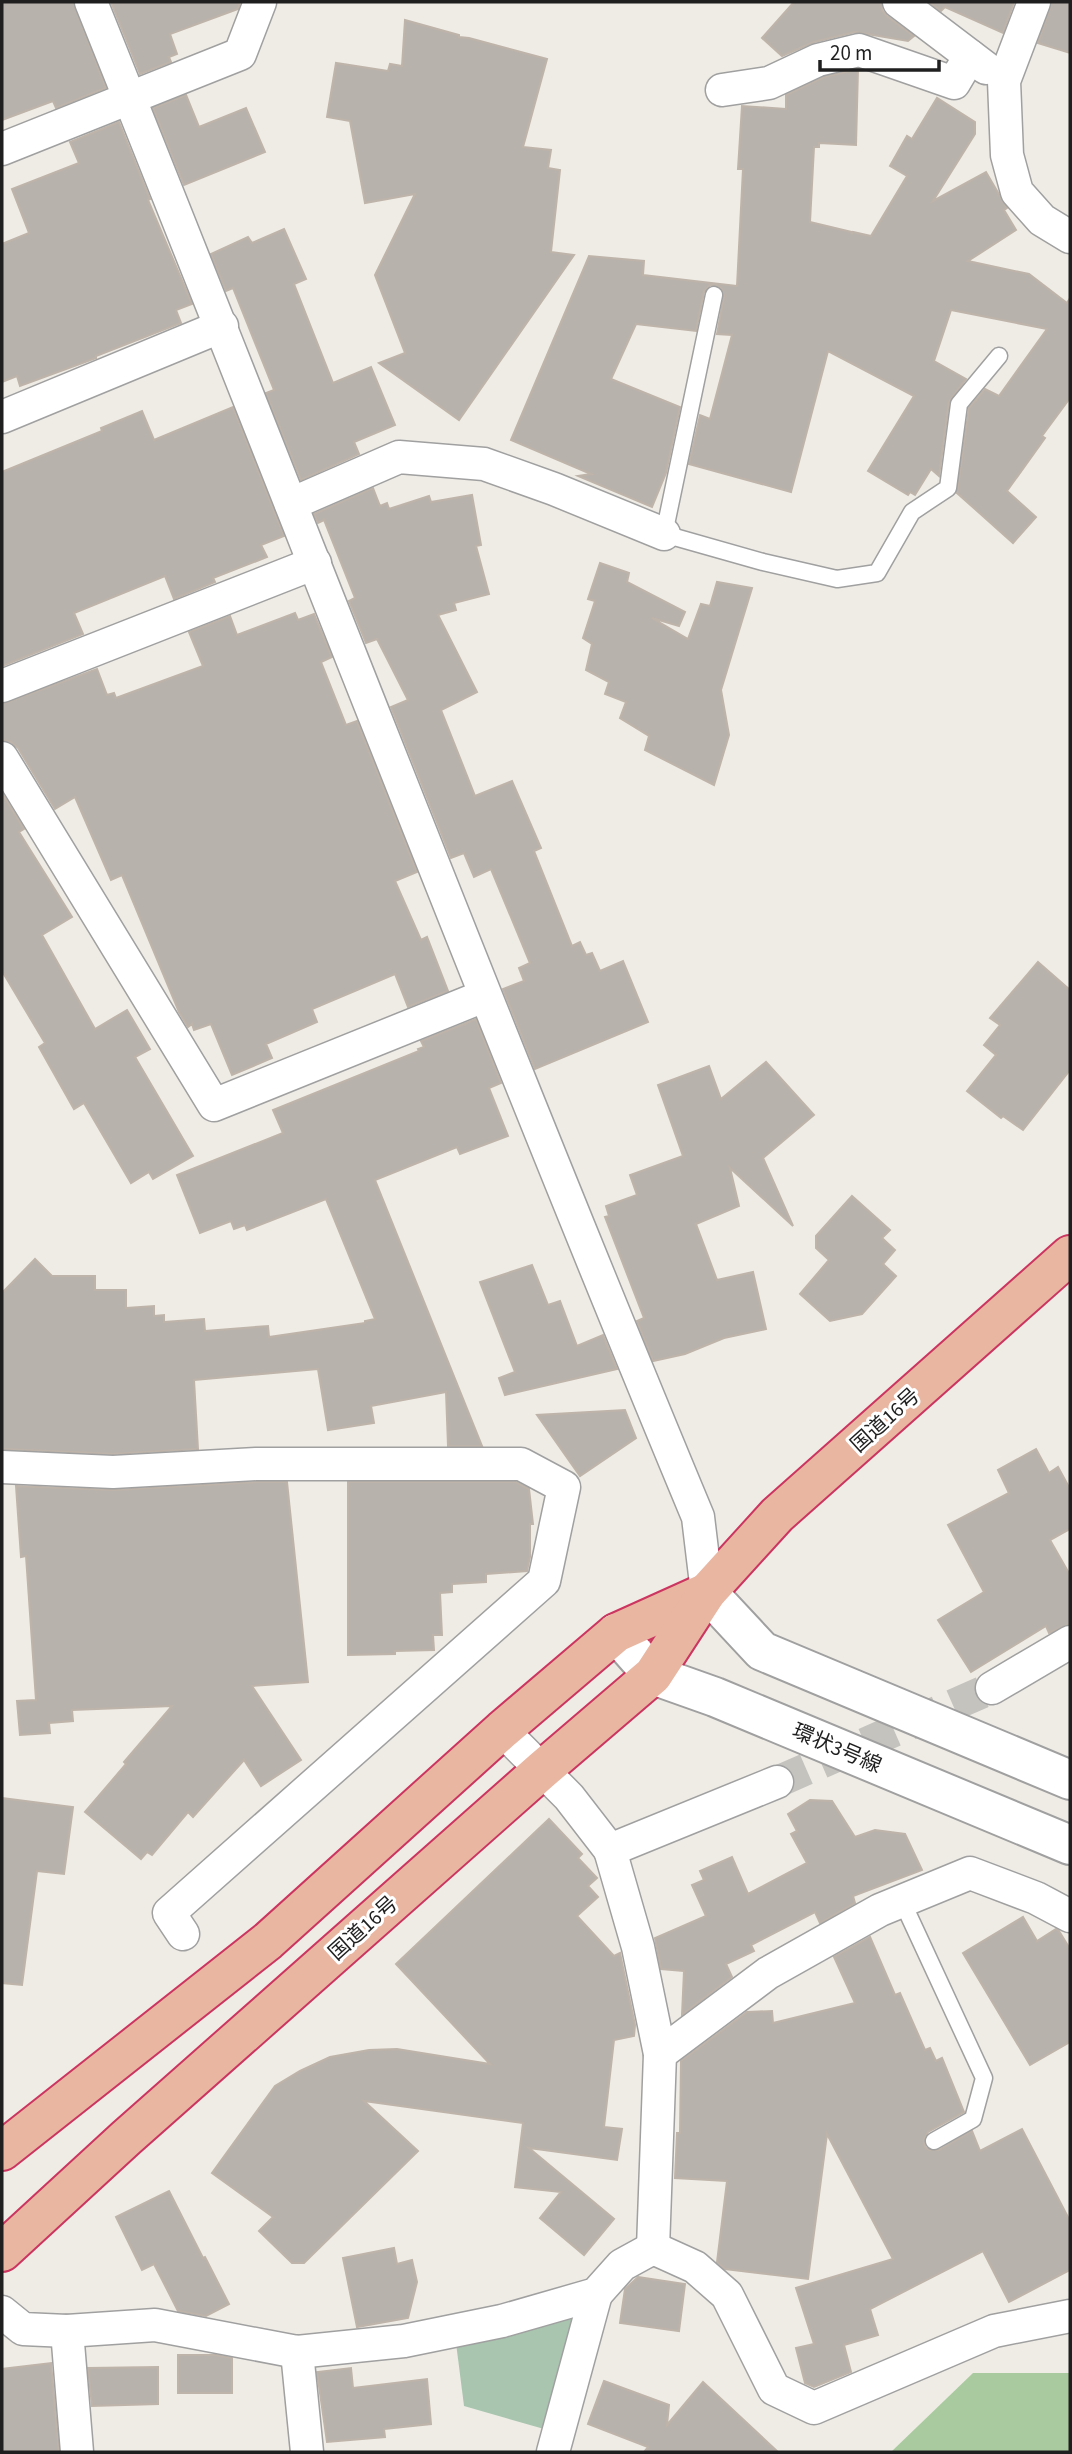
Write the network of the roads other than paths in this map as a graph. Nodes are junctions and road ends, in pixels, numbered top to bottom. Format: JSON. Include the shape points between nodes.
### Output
{"nodes":[{"id":1,"x":91,"y":2,"type":"edge"},
{"id":2,"x":260,"y":2,"type":"edge"},
{"id":3,"x":899,"y":2,"type":"edge"},
{"id":4,"x":1034,"y":2,"type":"edge"},
{"id":5,"x":970,"y":56,"type":"junction"},
{"id":6,"x":1004,"y":81,"type":"junction"},
{"id":7,"x":722,"y":90,"type":"dead end"},
{"id":8,"x":130,"y":99,"type":"junction"},
{"id":9,"x":2,"y":149,"type":"edge"},
{"id":10,"x":1070,"y":237,"type":"edge"},
{"id":11,"x":714,"y":295,"type":"dead end"},
{"id":12,"x":222,"y":326,"type":"junction"},
{"id":13,"x":999,"y":356,"type":"dead end"},
{"id":14,"x":2,"y":417,"type":"edge"},
{"id":15,"x":291,"y":504,"type":"junction"},
{"id":16,"x":664,"y":534,"type":"junction"},
{"id":17,"x":314,"y":564,"type":"junction"},
{"id":18,"x":2,"y":686,"type":"edge"},
{"id":19,"x":2,"y":758,"type":"edge"},
{"id":20,"x":484,"y":996,"type":"junction"},
{"id":21,"x":1070,"y":1255,"type":"edge"},
{"id":22,"x":2,"y":1467,"type":"edge"},
{"id":23,"x":707,"y":1592,"type":"junction"},
{"id":24,"x":616,"y":1633,"type":"junction"},
{"id":25,"x":1070,"y":1642,"type":"edge"},
{"id":26,"x":653,"y":1675,"type":"junction"},
{"id":27,"x":992,"y":1688,"type":"tunnel mouth"},
{"id":28,"x":502,"y":1730,"type":"junction"},
{"id":29,"x":542,"y":1770,"type":"junction"},
{"id":30,"x":1070,"y":1780,"type":"edge"},
{"id":31,"x":777,"y":1782,"type":"tunnel mouth"},
{"id":32,"x":1070,"y":1845,"type":"edge"},
{"id":33,"x":610,"y":1850,"type":"junction"},
{"id":34,"x":902,"y":1901,"type":"junction"},
{"id":35,"x":1070,"y":1916,"type":"edge"},
{"id":36,"x":183,"y":1934,"type":"dead end"},
{"id":37,"x":660,"y":2054,"type":"junction"},
{"id":38,"x":934,"y":2141,"type":"dead end"},
{"id":39,"x":2,"y":2151,"type":"edge"},
{"id":40,"x":653,"y":2248,"type":"junction"},
{"id":41,"x":2,"y":2252,"type":"edge"},
{"id":42,"x":596,"y":2294,"type":"junction"},
{"id":43,"x":2,"y":2312,"type":"edge"},
{"id":44,"x":1070,"y":2316,"type":"edge"},
{"id":45,"x":66,"y":2331,"type":"junction"},
{"id":46,"x":297,"y":2353,"type":"junction"},
{"id":47,"x":77,"y":2452,"type":"edge"},
{"id":48,"x":307,"y":2452,"type":"edge"},
{"id":49,"x":552,"y":2452,"type":"edge"}],
"edges":[{"from":1,"to":8,"type":"street"},
{"from":2,"to":8,"type":"street","via":[[240,54]]},
{"from":3,"to":5,"type":"street"},
{"from":4,"to":6,"type":"street"},
{"from":5,"to":6,"type":"street"},
{"from":5,"to":7,"type":"street","via":[[954,83],[859,50],[818,60],[769,83]]},
{"from":6,"to":10,"type":"street","via":[[1007,155],[1017,192],[1042,220]]},
{"from":8,"to":9,"type":"street"},
{"from":8,"to":12,"type":"street"},
{"from":11,"to":16,"type":"lane"},
{"from":12,"to":14,"type":"street"},
{"from":12,"to":15,"type":"street"},
{"from":13,"to":16,"type":"lane","via":[[958,404],[948,488],[912,512],[877,573],[837,579]]},
{"from":15,"to":16,"type":"street","via":[[399,457],[484,464]]},
{"from":15,"to":17,"type":"street"},
{"from":17,"to":18,"type":"street"},
{"from":17,"to":20,"type":"street"},
{"from":19,"to":20,"type":"street","via":[[214,1105]]},
{"from":20,"to":23,"type":"street","via":[[698,1517]]},
{"from":21,"to":23,"type":"highway","name":"国道16号","via":[[777,1515]]},
{"from":22,"to":36,"type":"street","via":[[113,1472],[256,1464],[521,1464],[564,1487],[544,1581],[169,1913]]},
{"from":23,"to":24,"type":"highway","name":"国道16号"},
{"from":23,"to":26,"type":"highway","name":"国道16号"},
{"from":23,"to":30,"type":"street","via":[[762,1651]]},
{"from":24,"to":26,"type":"street","name":"環状3号線"},
{"from":24,"to":28,"type":"highway","name":"国道16号"},
{"from":25,"to":27,"type":"street"},
{"from":26,"to":29,"type":"highway","name":"国道16号"},
{"from":26,"to":32,"type":"street","name":"環状3号線"},
{"from":28,"to":29,"type":"street"},
{"from":28,"to":39,"type":"highway","name":"国道16号","via":[[268,1941]]},
{"from":29,"to":33,"type":"street"},
{"from":29,"to":41,"type":"highway","name":"国道16号"},
{"from":31,"to":33,"type":"street"},
{"from":33,"to":37,"type":"street","via":[[638,1947]]},
{"from":34,"to":35,"type":"street","via":[[970,1873]]},
{"from":34,"to":37,"type":"street","via":[[768,1973]]},
{"from":34,"to":38,"type":"lane","via":[[984,2078],[972,2119]]},
{"from":37,"to":40,"type":"street"},
{"from":40,"to":42,"type":"street","via":[[622,2265]]},
{"from":40,"to":44,"type":"street","via":[[695,2267],[727,2295],[774,2389],[814,2408],[994,2331]]},
{"from":42,"to":46,"type":"street","via":[[502,2321],[404,2341]]},
{"from":42,"to":49,"type":"street"},
{"from":43,"to":45,"type":"street","via":[[23,2329]]},
{"from":45,"to":46,"type":"street","via":[[155,2325]]},
{"from":45,"to":47,"type":"street"},
{"from":46,"to":48,"type":"street"}]}
